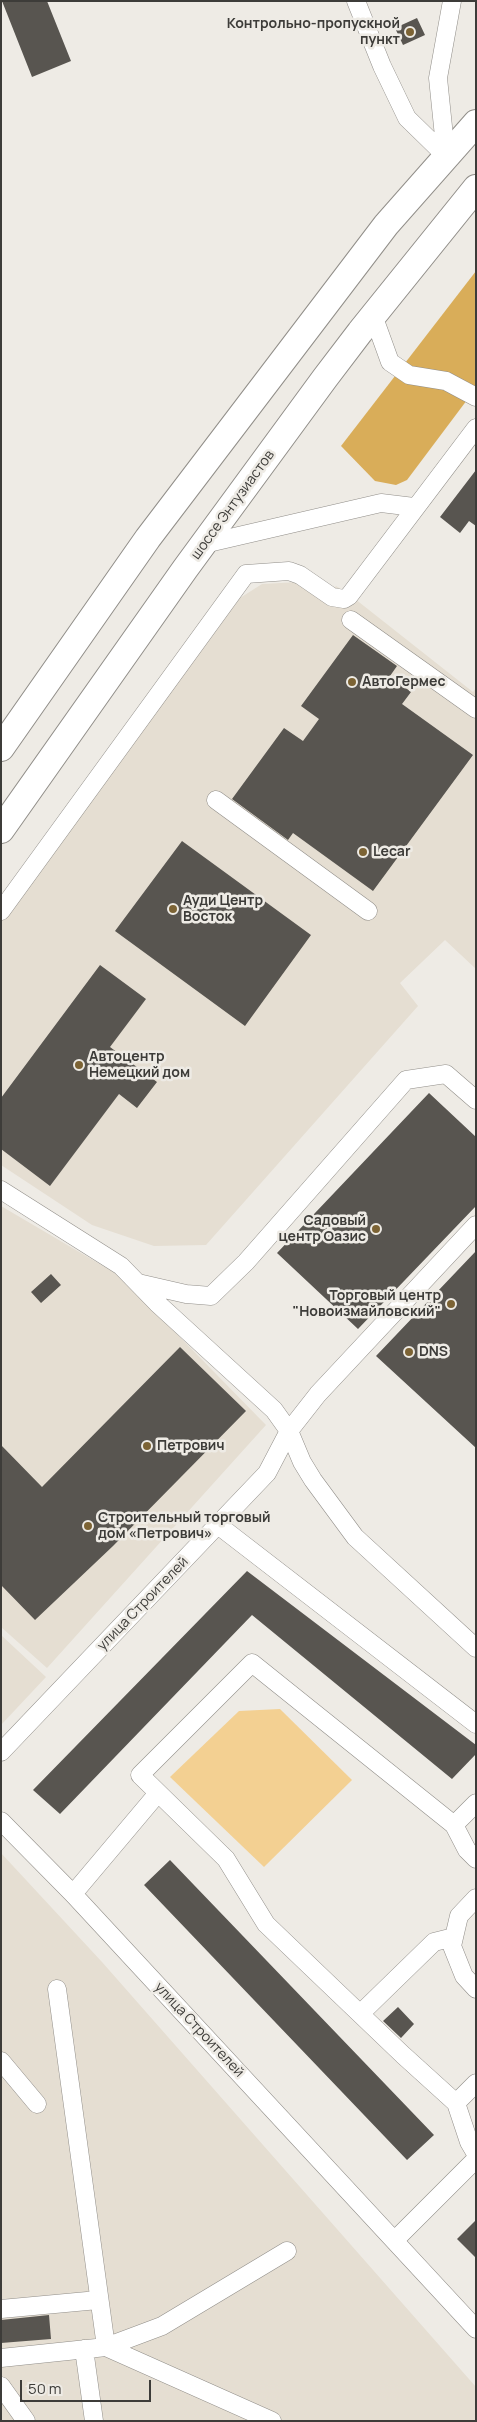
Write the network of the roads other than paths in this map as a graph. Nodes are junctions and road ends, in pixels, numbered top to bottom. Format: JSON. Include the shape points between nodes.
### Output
{"nodes":[{"id":1,"x":356,"y":1,"type":"edge"},
{"id":2,"x":452,"y":1,"type":"edge"},
{"id":3,"x":476,"y":123,"type":"edge"},
{"id":4,"x":446,"y":156,"type":"junction"},
{"id":5,"x":476,"y":188,"type":"edge"},
{"id":6,"x":373,"y":315,"type":"junction"},
{"id":7,"x":476,"y":397,"type":"edge"},
{"id":8,"x":476,"y":428,"type":"edge"},
{"id":9,"x":414,"y":507,"type":"junction"},
{"id":10,"x":204,"y":544,"type":"junction"},
{"id":11,"x":351,"y":620,"type":"dead end"},
{"id":12,"x":476,"y":709,"type":"edge"},
{"id":13,"x":1,"y":748,"type":"edge"},
{"id":14,"x":216,"y":800,"type":"dead end"},
{"id":15,"x":1,"y":830,"type":"edge"},
{"id":16,"x":1,"y":911,"type":"edge"},
{"id":17,"x":368,"y":911,"type":"dead end"},
{"id":18,"x":476,"y":1100,"type":"edge"},
{"id":19,"x":1,"y":1190,"type":"edge"},
{"id":20,"x":476,"y":1224,"type":"edge"},
{"id":21,"x":138,"y":1283,"type":"junction"},
{"id":22,"x":289,"y":1431,"type":"junction"},
{"id":23,"x":218,"y":1525,"type":"junction"},
{"id":24,"x":476,"y":1648,"type":"edge"},
{"id":25,"x":476,"y":1724,"type":"edge"},
{"id":26,"x":1,"y":1752,"type":"edge"},
{"id":27,"x":158,"y":1793,"type":"junction"},
{"id":28,"x":474,"y":1808,"type":"edge"},
{"id":29,"x":1,"y":1821,"type":"edge"},
{"id":30,"x":454,"y":1825,"type":"junction"},
{"id":31,"x":476,"y":1860,"type":"edge"},
{"id":32,"x":73,"y":1894,"type":"junction"},
{"id":33,"x":476,"y":1898,"type":"edge"},
{"id":34,"x":454,"y":1937,"type":"junction"},
{"id":35,"x":57,"y":1989,"type":"dead end"},
{"id":36,"x":476,"y":1989,"type":"edge"},
{"id":37,"x":360,"y":2014,"type":"junction"},
{"id":38,"x":1,"y":2062,"type":"edge"},
{"id":39,"x":476,"y":2083,"type":"edge"},
{"id":40,"x":456,"y":2103,"type":"junction"},
{"id":41,"x":37,"y":2104,"type":"dead end"},
{"id":42,"x":476,"y":2154,"type":"edge"},
{"id":43,"x":476,"y":2159,"type":"edge"},
{"id":44,"x":395,"y":2240,"type":"junction"},
{"id":45,"x":287,"y":2251,"type":"dead end"},
{"id":46,"x":98,"y":2300,"type":"junction"},
{"id":47,"x":1,"y":2309,"type":"edge"},
{"id":48,"x":476,"y":2329,"type":"edge"},
{"id":49,"x":106,"y":2347,"type":"junction"},
{"id":50,"x":84,"y":2349,"type":"junction"},
{"id":51,"x":1,"y":2358,"type":"edge"},
{"id":52,"x":1,"y":2386,"type":"edge"},
{"id":53,"x":26,"y":2421,"type":"edge"},
{"id":54,"x":94,"y":2421,"type":"edge"},
{"id":55,"x":272,"y":2421,"type":"edge"}],
"edges":[{"from":1,"to":4,"type":"street","via":[[407,118]]},
{"from":2,"to":4,"type":"street","via":[[438,78]]},
{"from":3,"to":4,"type":"highway"},
{"from":4,"to":13,"type":"highway","via":[[386,225],[154,531]]},
{"from":5,"to":6,"type":"highway","name":"шоссе Энтузиастов"},
{"from":6,"to":7,"type":"street","via":[[390,362],[409,375],[446,382]]},
{"from":6,"to":10,"type":"highway","name":"шоссе Энтузиастов"},
{"from":8,"to":9,"type":"street"},
{"from":9,"to":10,"type":"street","via":[[381,503]]},
{"from":9,"to":16,"type":"street","via":[[352,593],[344,599],[332,597],[289,571],[246,574]]},
{"from":10,"to":15,"type":"highway","name":"шоссе Энтузиастов"},
{"from":11,"to":12,"type":"street"},
{"from":14,"to":17,"type":"street"},
{"from":18,"to":21,"type":"street","via":[[446,1074],[406,1080],[246,1262],[211,1296]]},
{"from":19,"to":21,"type":"street","via":[[122,1266]]},
{"from":20,"to":22,"type":"street","name":"улица Строителей","via":[[350,1358]]},
{"from":21,"to":22,"type":"street","via":[[274,1410]]},
{"from":22,"to":23,"type":"street","name":"улица Строителей","via":[[267,1473]]},
{"from":22,"to":24,"type":"street","via":[[313,1480],[355,1537]]},
{"from":23,"to":25,"type":"street"},
{"from":23,"to":26,"type":"street","name":"улица Строителей"},
{"from":27,"to":30,"type":"street","via":[[140,1775],[252,1662]]},
{"from":27,"to":32,"type":"street"},
{"from":27,"to":37,"type":"street","via":[[226,1859],[266,1924]]},
{"from":28,"to":30,"type":"street"},
{"from":29,"to":32,"type":"street","name":"улица Строителей"},
{"from":30,"to":31,"type":"street"},
{"from":32,"to":44,"type":"street","name":"улица Строителей"},
{"from":33,"to":34,"type":"street","via":[[460,1916]]},
{"from":34,"to":36,"type":"street","via":[[452,1946],[464,1976]]},
{"from":34,"to":37,"type":"street","via":[[434,1942]]},
{"from":35,"to":46,"type":"street"},
{"from":37,"to":40,"type":"street"},
{"from":38,"to":41,"type":"street"},
{"from":39,"to":40,"type":"street"},
{"from":40,"to":42,"type":"street"},
{"from":43,"to":44,"type":"street"},
{"from":44,"to":48,"type":"street","name":"улица Строителей"},
{"from":45,"to":49,"type":"street","via":[[162,2326]]},
{"from":46,"to":47,"type":"street"},
{"from":46,"to":49,"type":"street"},
{"from":49,"to":50,"type":"street"},
{"from":49,"to":55,"type":"street"},
{"from":50,"to":51,"type":"street"},
{"from":50,"to":54,"type":"street"},
{"from":52,"to":53,"type":"street"}]}
